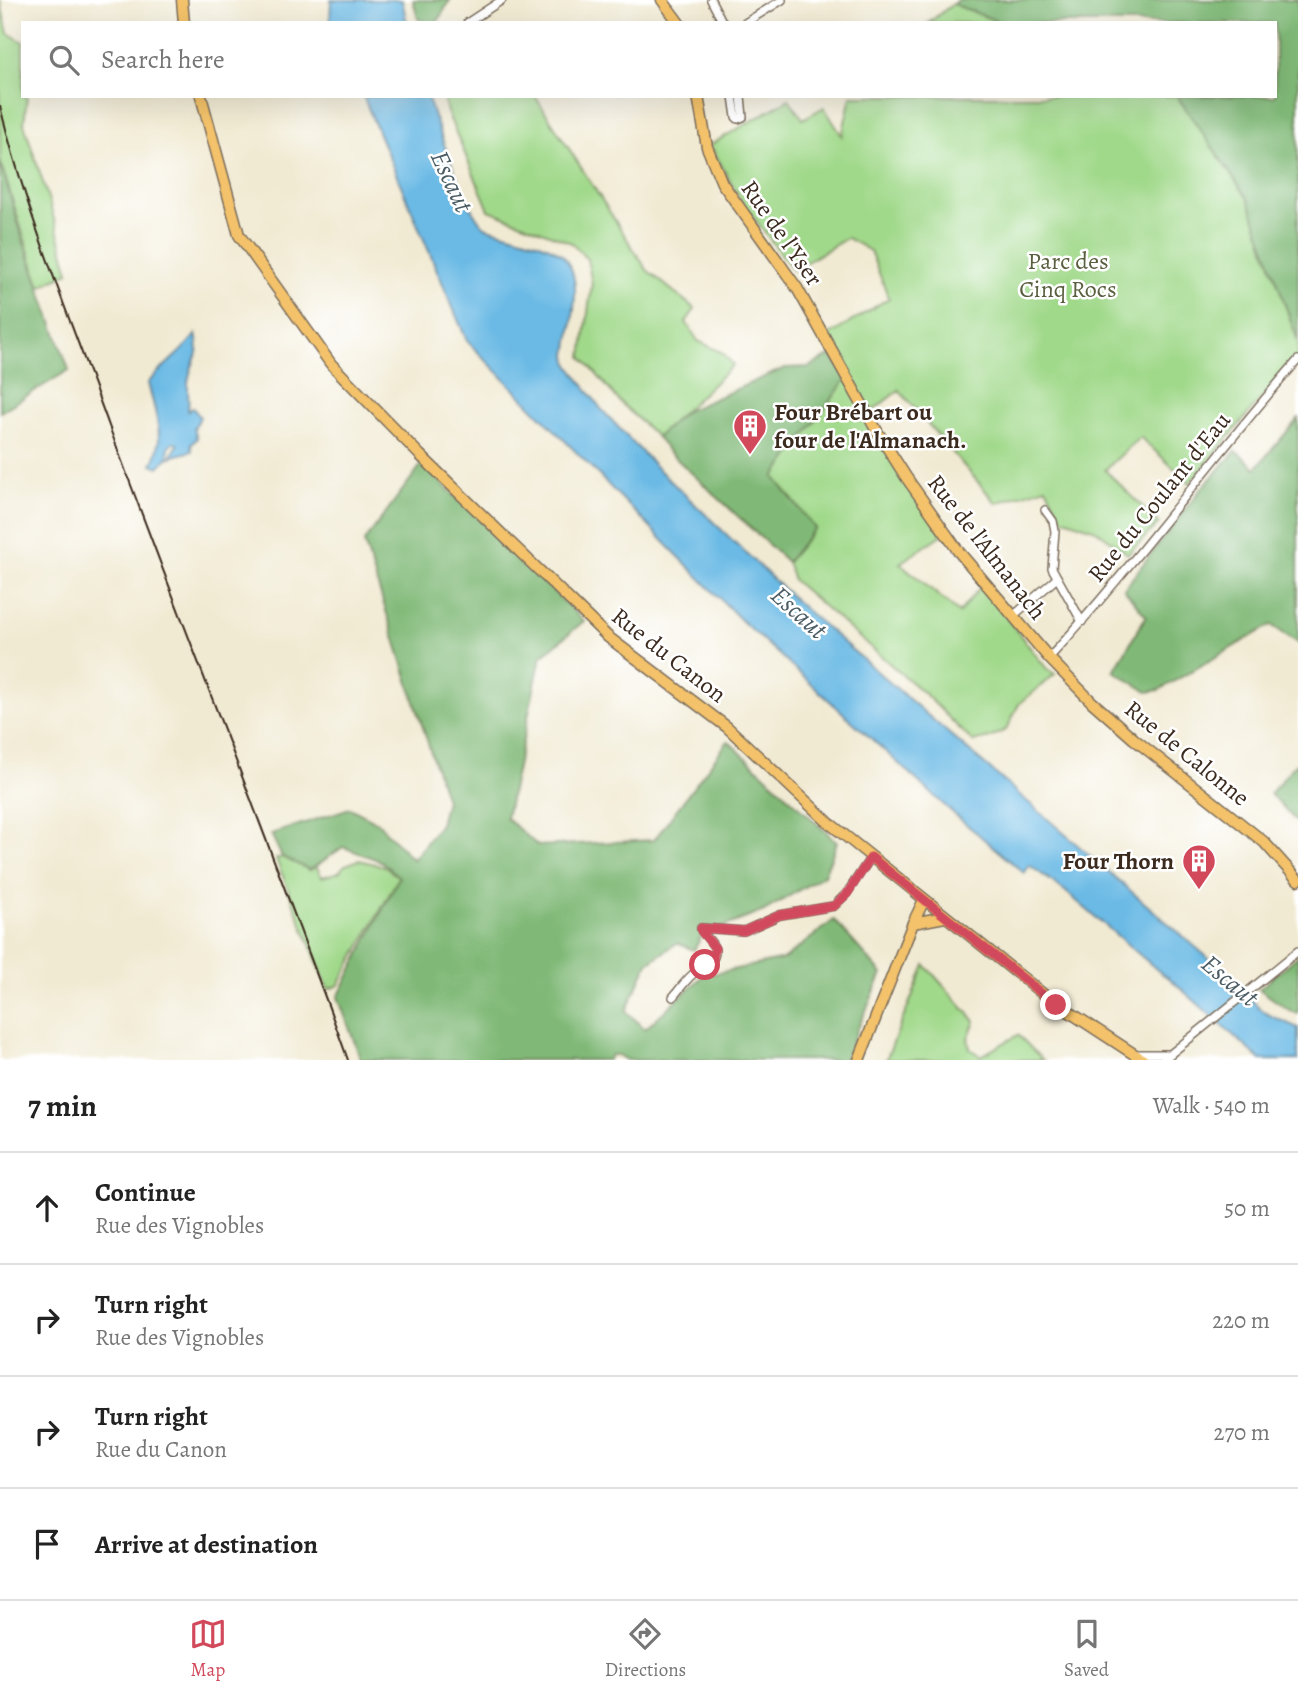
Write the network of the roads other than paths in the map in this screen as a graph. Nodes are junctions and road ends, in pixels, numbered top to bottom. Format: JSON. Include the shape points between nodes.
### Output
{"nodes":[{"id":1,"x":182,"y":0,"type":"edge"},
{"id":2,"x":502,"y":0,"type":"edge"},
{"id":3,"x":662,"y":0,"type":"edge"},
{"id":4,"x":711,"y":0,"type":"edge"},
{"id":5,"x":782,"y":0,"type":"edge"},
{"id":6,"x":184,"y":21,"type":"edge"},
{"id":7,"x":470,"y":21,"type":"edge"},
{"id":8,"x":677,"y":21,"type":"edge"},
{"id":9,"x":722,"y":21,"type":"edge"},
{"id":10,"x":748,"y":21,"type":"edge"},
{"id":11,"x":202,"y":98,"type":"edge"},
{"id":12,"x":698,"y":98,"type":"edge"},
{"id":13,"x":733,"y":98,"type":"edge"},
{"id":14,"x":741,"y":98,"type":"edge"},
{"id":15,"x":1298,"y":360,"type":"edge"},
{"id":16,"x":852,"y":387,"type":"joint"},
{"id":17,"x":1045,"y":510,"type":"dead end"},
{"id":18,"x":1056,"y":578,"type":"junction"},
{"id":19,"x":1013,"y":616,"type":"junction"},
{"id":20,"x":1082,"y":622,"type":"junction"},
{"id":21,"x":1049,"y":658,"type":"junction"},
{"id":22,"x":871,"y":857,"type":"junction"},
{"id":23,"x":1298,"y":880,"type":"edge"},
{"id":24,"x":925,"y":900,"type":"junction"},
{"id":25,"x":945,"y":917,"type":"junction"},
{"id":26,"x":913,"y":923,"type":"junction"},
{"id":27,"x":1298,"y":951,"type":"edge"},
{"id":28,"x":673,"y":997,"type":"dead end"},
{"id":29,"x":1133,"y":1054,"type":"junction"},
{"id":30,"x":1171,"y":1054,"type":"junction"},
{"id":31,"x":859,"y":1060,"type":"edge"},
{"id":32,"x":1143,"y":1060,"type":"edge"},
{"id":33,"x":1163,"y":1060,"type":"edge"}],
"edges":[{"from":1,"to":6,"type":"main road"},
{"from":2,"to":7,"type":"street"},
{"from":3,"to":8,"type":"main road"},
{"from":4,"to":9,"type":"street"},
{"from":5,"to":10,"type":"street"},
{"from":11,"to":22,"type":"main road","name":"Rue du Canon","via":[[239,235],[331,364],[608,638],[727,727]]},
{"from":12,"to":16,"type":"main road","name":"Rue de l'Yser","via":[[707,148],[722,183],[797,288]]},
{"from":13,"to":14,"type":"street","via":[[738,119],[743,117]]},
{"from":15,"to":20,"type":"street","name":"Rue du Coulant d'Eau"},
{"from":16,"to":19,"type":"main road","name":"Rue de l'Almanach","via":[[929,511]]},
{"from":17,"to":18,"type":"street","via":[[1055,531],[1052,568]]},
{"from":18,"to":19,"type":"street"},
{"from":18,"to":20,"type":"street"},
{"from":19,"to":21,"type":"main road","name":"Rue de l'Almanach"},
{"from":20,"to":21,"type":"street","name":"Rue du Coulant d'Eau"},
{"from":21,"to":23,"type":"main road","name":"Rue de Calonne","via":[[1134,739],[1265,842]]},
{"from":22,"to":24,"type":"main road","name":"Rue du Canon"},
{"from":22,"to":28,"type":"street","via":[[834,906],[780,915],[744,931],[701,928],[715,948],[713,958]]},
{"from":24,"to":25,"type":"main road","name":"Rue du Canon"},
{"from":24,"to":26,"type":"main road"},
{"from":25,"to":26,"type":"main road"},
{"from":25,"to":29,"type":"main road","name":"Rue du Canon","via":[[1056,1005]]},
{"from":26,"to":31,"type":"main road"},
{"from":27,"to":30,"type":"street"},
{"from":29,"to":30,"type":"street"},
{"from":29,"to":32,"type":"main road","name":"Rue du Canon"},
{"from":30,"to":33,"type":"street"}]}
